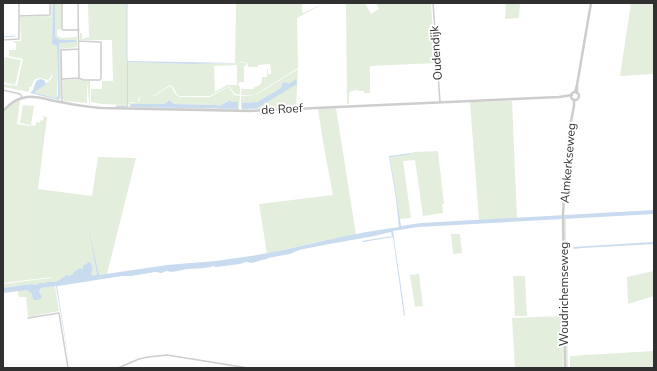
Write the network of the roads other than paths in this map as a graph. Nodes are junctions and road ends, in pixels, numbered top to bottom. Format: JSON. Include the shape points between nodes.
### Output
{"nodes":[{"id":1,"x":18,"y":3,"type":"edge"},
{"id":2,"x":50,"y":3,"type":"edge"},
{"id":3,"x":62,"y":3,"type":"edge"},
{"id":4,"x":78,"y":3,"type":"edge"},
{"id":5,"x":433,"y":3,"type":"edge"},
{"id":6,"x":591,"y":3,"type":"edge"},
{"id":7,"x":19,"y":16,"type":"junction"},
{"id":8,"x":79,"y":30,"type":"junction"},
{"id":9,"x":3,"y":40,"type":"edge"},
{"id":10,"x":79,"y":41,"type":"junction"},
{"id":11,"x":79,"y":49,"type":"junction"},
{"id":12,"x":79,"y":78,"type":"junction"},
{"id":13,"x":62,"y":79,"type":"junction"},
{"id":14,"x":3,"y":90,"type":"edge"},
{"id":15,"x":576,"y":93,"type":"junction"},
{"id":16,"x":22,"y":98,"type":"junction"},
{"id":17,"x":573,"y":98,"type":"junction"},
{"id":18,"x":62,"y":102,"type":"junction"},
{"id":19,"x":440,"y":102,"type":"junction"},
{"id":20,"x":3,"y":111,"type":"edge"},
{"id":21,"x":563,"y":219,"type":"joint"},
{"id":22,"x":28,"y":318,"type":"dead end"},
{"id":23,"x":68,"y":368,"type":"edge"},
{"id":24,"x":118,"y":368,"type":"edge"},
{"id":25,"x":248,"y":368,"type":"edge"},
{"id":26,"x":565,"y":368,"type":"edge"}],
"edges":[{"from":1,"to":7,"type":"street"},
{"from":2,"to":7,"type":"street","via":[[50,15]]},
{"from":3,"to":8,"type":"street","via":[[62,29]]},
{"from":4,"to":8,"type":"street"},
{"from":5,"to":19,"type":"street","name":"Oudendijk"},
{"from":6,"to":15,"type":"street"},
{"from":7,"to":9,"type":"street","via":[[19,39]]},
{"from":8,"to":10,"type":"street"},
{"from":10,"to":11,"type":"street"},
{"from":10,"to":12,"type":"street","via":[[101,42],[102,78]]},
{"from":11,"to":12,"type":"street"},
{"from":11,"to":13,"type":"street","via":[[61,50]]},
{"from":12,"to":13,"type":"street"},
{"from":13,"to":18,"type":"street"},
{"from":14,"to":16,"type":"street","name":"de Roef","via":[[20,94]]},
{"from":15,"to":17,"type":"street","via":[[573,93]]},
{"from":15,"to":17,"type":"street","name":"Almkerkseweg","via":[[579,97]]},
{"from":16,"to":18,"type":"street","name":"de Roef","via":[[34,96]]},
{"from":16,"to":20,"type":"street","via":[[11,103]]},
{"from":17,"to":19,"type":"street","name":"de Roef","via":[[565,96]]},
{"from":17,"to":21,"type":"street","name":"Almkerkseweg"},
{"from":18,"to":19,"type":"street","name":"de Roef","via":[[102,108],[250,111]]},
{"from":21,"to":26,"type":"street","name":"Woudrichemseweg"},
{"from":22,"to":23,"type":"street","via":[[59,313]]},
{"from":24,"to":25,"type":"street","via":[[139,359],[167,355]]}]}
